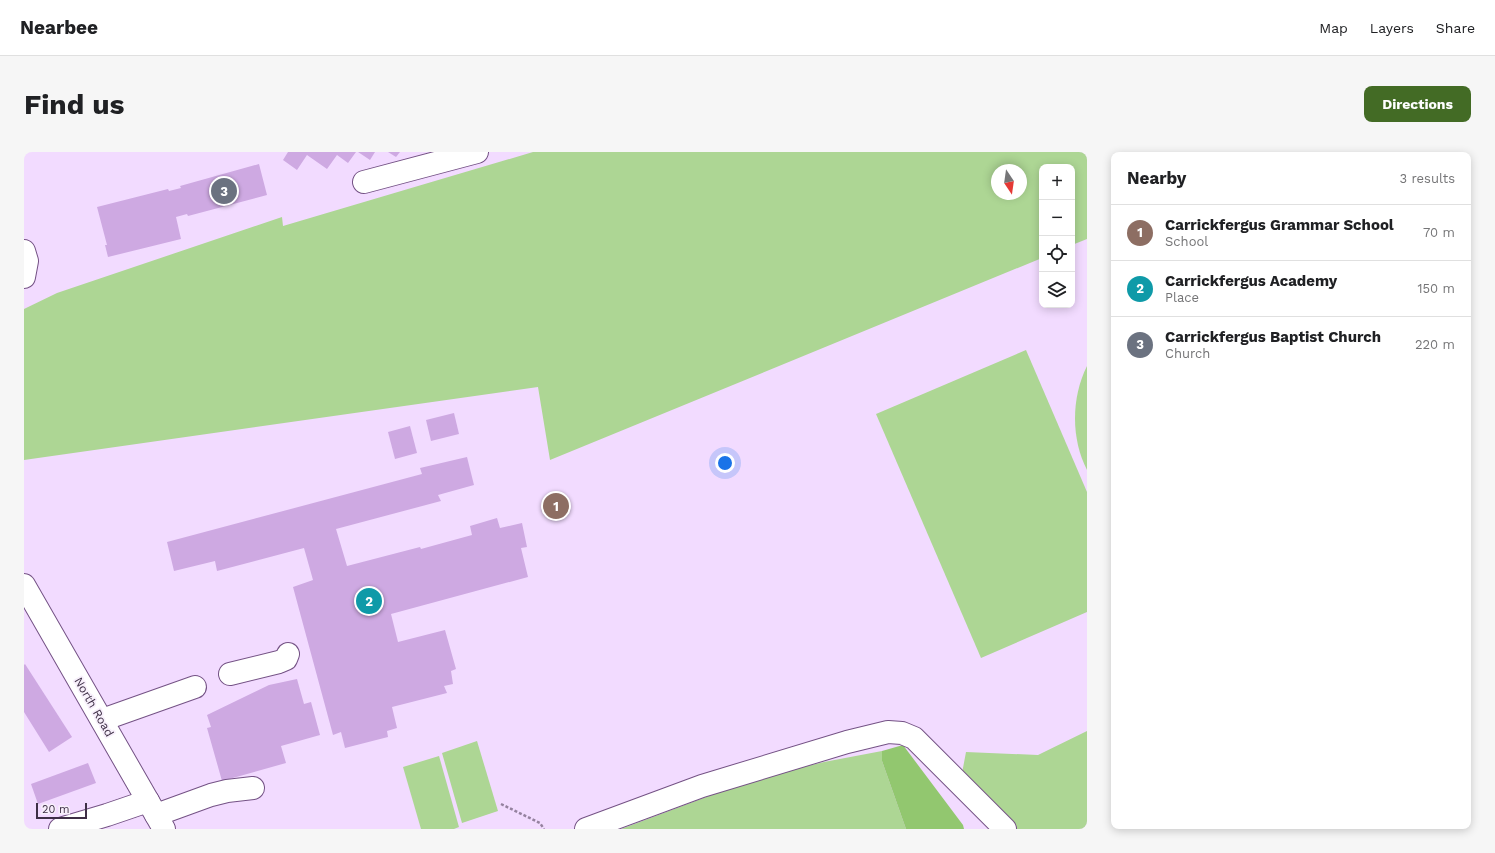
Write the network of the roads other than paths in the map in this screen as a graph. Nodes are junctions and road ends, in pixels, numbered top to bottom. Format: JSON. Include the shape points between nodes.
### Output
{"nodes":[{"id":1,"x":477,"y":152,"type":"edge"},
{"id":2,"x":364,"y":182,"type":"dead end"},
{"id":3,"x":24,"y":251,"type":"edge"},
{"id":4,"x":24,"y":277,"type":"edge"},
{"id":5,"x":24,"y":585,"type":"edge"},
{"id":6,"x":288,"y":654,"type":"dead end"},
{"id":7,"x":230,"y":674,"type":"dead end"},
{"id":8,"x":195,"y":687,"type":"dead end"},
{"id":9,"x":102,"y":720,"type":"junction"},
{"id":10,"x":253,"y":788,"type":"dead end"},
{"id":11,"x":156,"y":815,"type":"edge"},
{"id":12,"x":60,"y":829,"type":"edge"},
{"id":13,"x":586,"y":829,"type":"edge"},
{"id":14,"x":1005,"y":829,"type":"edge"}],
"edges":[{"from":1,"to":2,"type":"street"},
{"from":3,"to":4,"type":"street","via":[[27,261]]},
{"from":5,"to":9,"type":"street","name":"North Road"},
{"from":6,"to":7,"type":"street","via":[[286,660]]},
{"from":8,"to":9,"type":"street"},
{"from":9,"to":11,"type":"street","name":"North Road"},
{"from":10,"to":11,"type":"street","via":[[212,794]]},
{"from":11,"to":12,"type":"street","via":[[89,821]]},
{"from":13,"to":14,"type":"street","via":[[702,786],[888,732],[902,733],[914,738]]}]}
